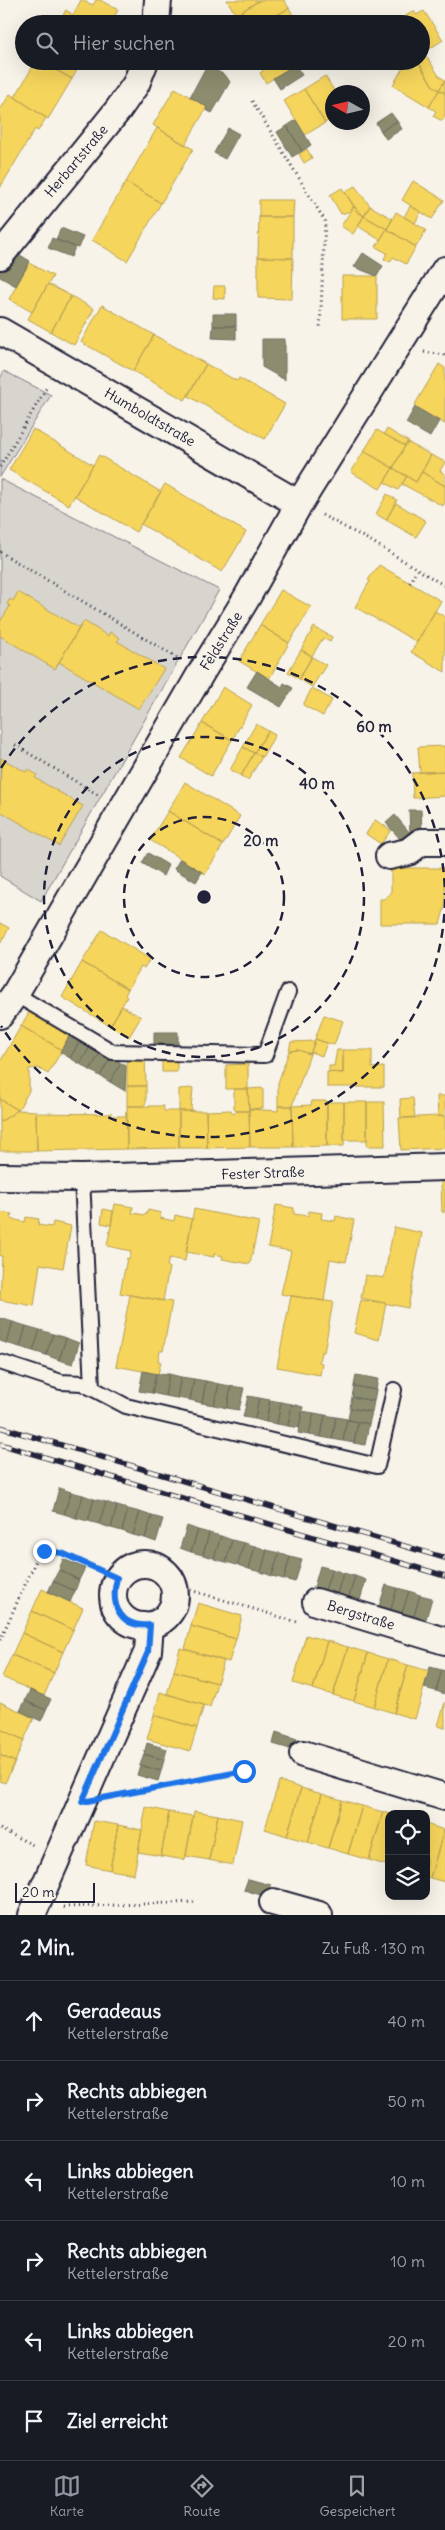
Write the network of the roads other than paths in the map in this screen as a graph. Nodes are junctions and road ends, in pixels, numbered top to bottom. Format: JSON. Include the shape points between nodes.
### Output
{"nodes":[{"id":1,"x":158,"y":0,"type":"edge"},
{"id":2,"x":157,"y":15,"type":"edge"},
{"id":3,"x":141,"y":70,"type":"edge"},
{"id":4,"x":0,"y":256,"type":"edge"},
{"id":5,"x":445,"y":270,"type":"edge"},
{"id":6,"x":0,"y":331,"type":"edge"},
{"id":7,"x":299,"y":504,"type":"junction"},
{"id":8,"x":445,"y":842,"type":"edge"},
{"id":9,"x":389,"y":856,"type":"dead end"},
{"id":10,"x":288,"y":992,"type":"dead end"},
{"id":11,"x":4,"y":1006,"type":"edge"},
{"id":12,"x":445,"y":1167,"type":"edge"},
{"id":13,"x":0,"y":1178,"type":"edge"},
{"id":14,"x":82,"y":1178,"type":"junction"},
{"id":15,"x":0,"y":1362,"type":"edge"},
{"id":16,"x":92,"y":1387,"type":"junction"},
{"id":17,"x":394,"y":1390,"type":"dead end"},
{"id":18,"x":316,"y":1602,"type":"road end"},
{"id":19,"x":150,"y":1625,"type":"junction"},
{"id":20,"x":445,"y":1641,"type":"edge"},
{"id":21,"x":303,"y":1754,"type":"dead end"},
{"id":22,"x":445,"y":1797,"type":"edge"},
{"id":23,"x":272,"y":1902,"type":"dead end"},
{"id":24,"x":34,"y":1912,"type":"edge"},
{"id":25,"x":319,"y":1915,"type":"edge"}],
"edges":[{"from":1,"to":2,"type":"street"},
{"from":3,"to":4,"type":"street","name":"Herbartstraße","via":[[118,110]]},
{"from":5,"to":7,"type":"street","name":"Feldstraße"},
{"from":6,"to":7,"type":"street","name":"Humboldtstraße"},
{"from":7,"to":11,"type":"street","name":"Feldstraße"},
{"from":8,"to":9,"type":"street","via":[[421,842],[408,852]]},
{"from":10,"to":11,"type":"lane","via":[[265,1056],[113,1052]]},
{"from":12,"to":14,"type":"street","name":"Fester Straße"},
{"from":13,"to":14,"type":"street","name":"Fester Straße"},
{"from":14,"to":16,"type":"lane"},
{"from":15,"to":16,"type":"lane","via":[[61,1382]]},
{"from":16,"to":17,"type":"lane","via":[[126,1406],[377,1466]]},
{"from":18,"to":20,"type":"street","name":"Bergstraße"},
{"from":19,"to":19,"type":"street","via":[[169,1614],[176,1592],[171,1578],[159,1567],[136,1564],[117,1578],[114,1603],[130,1623]]},
{"from":19,"to":24,"type":"street","via":[[148,1652]]},
{"from":21,"to":22,"type":"street"},
{"from":23,"to":25,"type":"street"}]}
